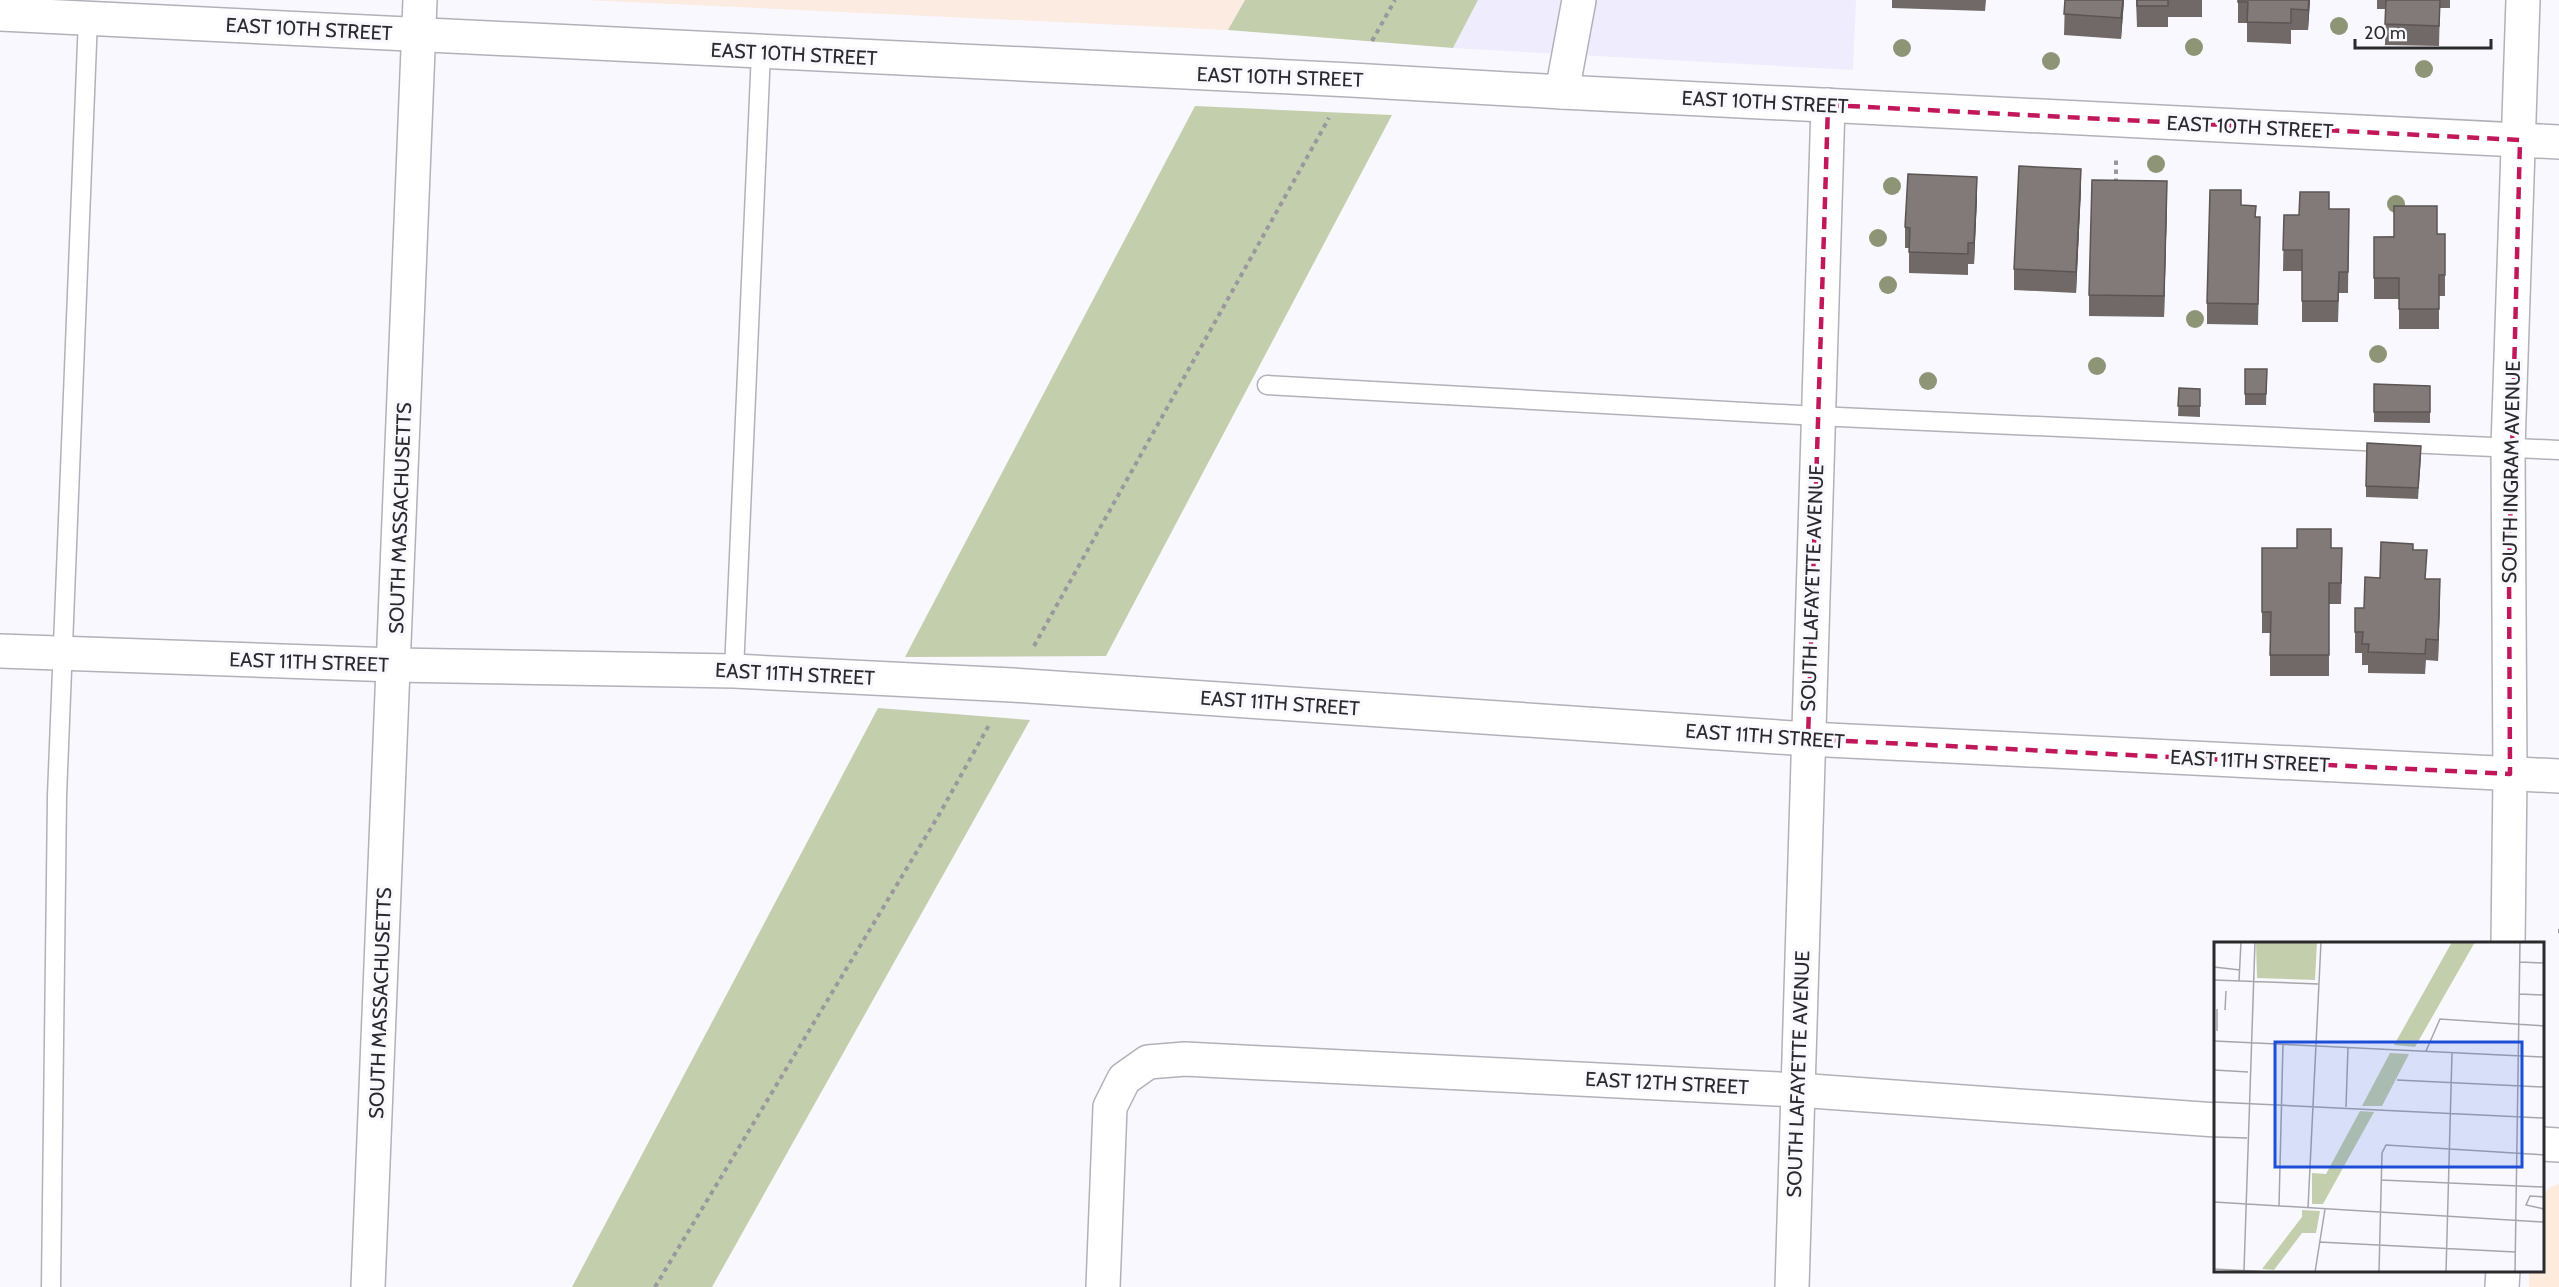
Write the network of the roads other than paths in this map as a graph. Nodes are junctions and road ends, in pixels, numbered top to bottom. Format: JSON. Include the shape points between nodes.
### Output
{"nodes":[{"id":1,"x":420,"y":0,"type":"edge"},
{"id":2,"x":1579,"y":0,"type":"edge"},
{"id":3,"x":2523,"y":0,"type":"edge"},
{"id":4,"x":0,"y":14,"type":"edge"},
{"id":5,"x":88,"y":18,"type":"junction"},
{"id":6,"x":419,"y":34,"type":"junction"},
{"id":7,"x":761,"y":52,"type":"junction"},
{"id":8,"x":1562,"y":92,"type":"junction"},
{"id":9,"x":1828,"y":105,"type":"junction"},
{"id":10,"x":2520,"y":140,"type":"junction"},
{"id":11,"x":2559,"y":142,"type":"edge"},
{"id":12,"x":1267,"y":385,"type":"dead end"},
{"id":13,"x":1817,"y":416,"type":"junction"},
{"id":14,"x":2508,"y":447,"type":"junction"},
{"id":15,"x":2559,"y":450,"type":"edge"},
{"id":16,"x":0,"y":651,"type":"edge"},
{"id":17,"x":63,"y":654,"type":"junction"},
{"id":18,"x":394,"y":664,"type":"junction"},
{"id":19,"x":734,"y":671,"type":"junction"},
{"id":20,"x":1808,"y":740,"type":"junction"},
{"id":21,"x":2510,"y":774,"type":"junction"},
{"id":22,"x":2559,"y":776,"type":"edge"},
{"id":23,"x":2508,"y":942,"type":"edge"},
{"id":24,"x":1797,"y":1090,"type":"junction"},
{"id":25,"x":2214,"y":1120,"type":"edge"},
{"id":26,"x":2544,"y":1144,"type":"edge"},
{"id":27,"x":2559,"y":1145,"type":"edge"},
{"id":28,"x":2503,"y":1272,"type":"edge"},
{"id":29,"x":51,"y":1287,"type":"edge"},
{"id":30,"x":368,"y":1287,"type":"edge"},
{"id":31,"x":1103,"y":1287,"type":"edge"},
{"id":32,"x":1792,"y":1287,"type":"edge"},
{"id":33,"x":2502,"y":1287,"type":"edge"}],
"edges":[{"from":1,"to":6,"type":"street","name":"SOUTH MASSACHUSETTS"},
{"from":2,"to":8,"type":"street"},
{"from":3,"to":10,"type":"street","name":"SOUTH INGRAM AVENUE"},
{"from":4,"to":5,"type":"street","name":"EAST 10TH STREET"},
{"from":5,"to":6,"type":"street","name":"EAST 10TH STREET"},
{"from":5,"to":17,"type":"lane"},
{"from":6,"to":7,"type":"street","name":"EAST 10TH STREET"},
{"from":6,"to":18,"type":"street","name":"SOUTH MASSACHUSETTS"},
{"from":7,"to":8,"type":"street","name":"EAST 10TH STREET"},
{"from":7,"to":19,"type":"lane"},
{"from":8,"to":9,"type":"street","name":"EAST 10TH STREET"},
{"from":9,"to":10,"type":"street","name":"EAST 10TH STREET"},
{"from":9,"to":13,"type":"street","name":"SOUTH LAFAYETTE AVENUE"},
{"from":10,"to":11,"type":"street","name":"EAST 10TH STREET"},
{"from":10,"to":14,"type":"street","name":"SOUTH INGRAM AVENUE"},
{"from":12,"to":13,"type":"lane"},
{"from":13,"to":14,"type":"lane"},
{"from":13,"to":20,"type":"street","name":"SOUTH LAFAYETTE AVENUE"},
{"from":14,"to":15,"type":"lane"},
{"from":14,"to":21,"type":"street","name":"SOUTH INGRAM AVENUE"},
{"from":16,"to":17,"type":"street","name":"EAST 11TH STREET"},
{"from":17,"to":18,"type":"street","name":"EAST 11TH STREET"},
{"from":17,"to":29,"type":"lane","via":[[57,796]]},
{"from":18,"to":19,"type":"street","name":"EAST 11TH STREET"},
{"from":18,"to":30,"type":"street","name":"SOUTH MASSACHUSETTS"},
{"from":19,"to":20,"type":"street","name":"EAST 11TH STREET","via":[[1024,686]]},
{"from":20,"to":21,"type":"street","name":"EAST 11TH STREET"},
{"from":20,"to":24,"type":"street","name":"SOUTH LAFAYETTE AVENUE"},
{"from":21,"to":22,"type":"street","name":"EAST 11TH STREET"},
{"from":21,"to":23,"type":"street","name":"SOUTH INGRAM AVENUE"},
{"from":24,"to":25,"type":"street","name":"EAST 12TH STREET"},
{"from":24,"to":31,"type":"street","name":"EAST 12TH STREET","via":[[1185,1059],[1148,1062],[1124,1079],[1110,1107]]},
{"from":24,"to":32,"type":"street","name":"SOUTH LAFAYETTE AVENUE"},
{"from":26,"to":27,"type":"street"},
{"from":28,"to":33,"type":"street"}]}
